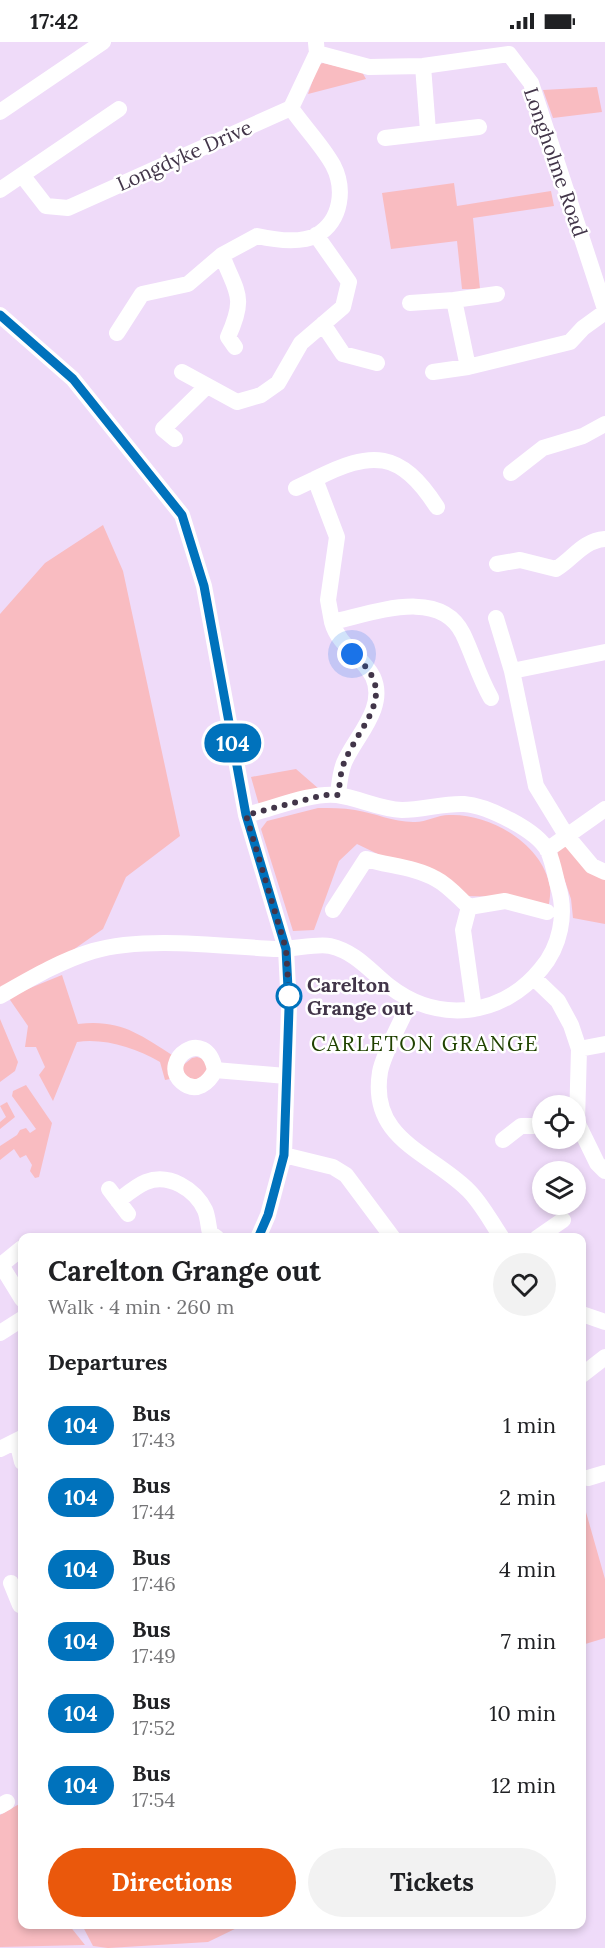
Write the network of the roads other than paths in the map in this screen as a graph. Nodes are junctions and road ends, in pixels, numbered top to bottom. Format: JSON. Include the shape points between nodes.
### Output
{"nodes":[{"id":1,"x":103,"y":42,"type":"edge"},
{"id":2,"x":317,"y":48,"type":"edge"},
{"id":3,"x":510,"y":48,"type":"edge"},
{"id":4,"x":423,"y":66,"type":"junction"},
{"id":5,"x":291,"y":108,"type":"junction"},
{"id":6,"x":119,"y":109,"type":"dead end"},
{"id":7,"x":0,"y":112,"type":"edge"},
{"id":8,"x":479,"y":127,"type":"dead end"},
{"id":9,"x":428,"y":131,"type":"junction"},
{"id":10,"x":385,"y":138,"type":"dead end"},
{"id":11,"x":22,"y":175,"type":"junction"},
{"id":12,"x":0,"y":190,"type":"edge"},
{"id":13,"x":316,"y":235,"type":"junction"},
{"id":14,"x":222,"y":255,"type":"junction"},
{"id":15,"x":497,"y":294,"type":"dead end"},
{"id":16,"x":454,"y":300,"type":"junction"},
{"id":17,"x":410,"y":303,"type":"dead end"},
{"id":18,"x":605,"y":310,"type":"edge"},
{"id":19,"x":0,"y":315,"type":"edge"},
{"id":20,"x":323,"y":324,"type":"junction"},
{"id":21,"x":117,"y":333,"type":"dead end"},
{"id":22,"x":235,"y":347,"type":"dead end"},
{"id":23,"x":377,"y":363,"type":"dead end"},
{"id":24,"x":468,"y":367,"type":"junction"},
{"id":25,"x":182,"y":372,"type":"dead end"},
{"id":26,"x":433,"y":372,"type":"dead end"},
{"id":27,"x":207,"y":386,"type":"junction"},
{"id":28,"x":605,"y":424,"type":"edge"},
{"id":29,"x":175,"y":439,"type":"dead end"},
{"id":30,"x":511,"y":473,"type":"dead end"},
{"id":31,"x":315,"y":479,"type":"junction"},
{"id":32,"x":296,"y":488,"type":"dead end"},
{"id":33,"x":437,"y":507,"type":"dead end"},
{"id":34,"x":605,"y":539,"type":"edge"},
{"id":35,"x":497,"y":564,"type":"dead end"},
{"id":36,"x":496,"y":618,"type":"dead end"},
{"id":37,"x":332,"y":622,"type":"junction"},
{"id":38,"x":605,"y":652,"type":"edge"},
{"id":39,"x":512,"y":671,"type":"junction"},
{"id":40,"x":491,"y":698,"type":"dead end"},
{"id":41,"x":338,"y":795,"type":"junction"},
{"id":42,"x":605,"y":809,"type":"edge"},
{"id":43,"x":246,"y":815,"type":"junction"},
{"id":44,"x":566,"y":835,"type":"junction"},
{"id":45,"x":547,"y":850,"type":"junction"},
{"id":46,"x":605,"y":872,"type":"edge"},
{"id":47,"x":469,"y":907,"type":"junction"},
{"id":48,"x":333,"y":910,"type":"dead end"},
{"id":49,"x":546,"y":912,"type":"dead end"},
{"id":50,"x":286,"y":949,"type":"junction"},
{"id":51,"x":534,"y":978,"type":"junction"},
{"id":52,"x":0,"y":996,"type":"edge"},
{"id":53,"x":411,"y":1000,"type":"junction"},
{"id":54,"x":474,"y":1009,"type":"junction"},
{"id":55,"x":605,"y":1044,"type":"edge"},
{"id":56,"x":579,"y":1049,"type":"junction"},
{"id":57,"x":215,"y":1070,"type":"dead end"},
{"id":58,"x":286,"y":1076,"type":"junction"},
{"id":59,"x":578,"y":1095,"type":"edge"},
{"id":60,"x":501,"y":1118,"type":"dead end"},
{"id":61,"x":532,"y":1126,"type":"edge"},
{"id":62,"x":586,"y":1137,"type":"edge"},
{"id":63,"x":284,"y":1155,"type":"junction"},
{"id":64,"x":602,"y":1164,"type":"edge"},
{"id":65,"x":119,"y":1201,"type":"dead end"},
{"id":66,"x":563,"y":1220,"type":"dead end"},
{"id":67,"x":208,"y":1233,"type":"edge"},
{"id":68,"x":260,"y":1233,"type":"edge"},
{"id":69,"x":390,"y":1233,"type":"edge"},
{"id":70,"x":499,"y":1233,"type":"edge"},
{"id":71,"x":544,"y":1233,"type":"edge"},
{"id":72,"x":18,"y":1251,"type":"edge"},
{"id":73,"x":18,"y":1293,"type":"edge"},
{"id":74,"x":586,"y":1315,"type":"edge"},
{"id":75,"x":18,"y":1321,"type":"edge"},
{"id":76,"x":605,"y":1322,"type":"edge"},
{"id":77,"x":0,"y":1333,"type":"edge"},
{"id":78,"x":605,"y":1357,"type":"edge"},
{"id":79,"x":586,"y":1372,"type":"edge"},
{"id":80,"x":18,"y":1440,"type":"edge"},
{"id":81,"x":0,"y":1449,"type":"edge"},
{"id":82,"x":605,"y":1473,"type":"edge"},
{"id":83,"x":588,"y":1478,"type":"dead end"}],
"edges":[{"from":1,"to":7,"type":"street"},
{"from":2,"to":4,"type":"street","name":"Longholme Road","via":[[369,67]]},
{"from":2,"to":5,"type":"street"},
{"from":3,"to":4,"type":"street","name":"Longholme Road"},
{"from":3,"to":18,"type":"street","name":"Longholme Road","via":[[531,83]]},
{"from":4,"to":9,"type":"street"},
{"from":5,"to":11,"type":"street","name":"Longdyke Drive","via":[[68,208],[46,206]]},
{"from":5,"to":13,"type":"street","via":[[333,166],[342,194],[334,219]]},
{"from":6,"to":11,"type":"street"},
{"from":8,"to":9,"type":"street"},
{"from":9,"to":10,"type":"street"},
{"from":11,"to":12,"type":"street"},
{"from":13,"to":14,"type":"street","via":[[280,242],[257,236]]},
{"from":13,"to":20,"type":"street","via":[[349,282],[343,307]]},
{"from":14,"to":21,"type":"street","via":[[188,284],[142,294]]},
{"from":14,"to":22,"type":"street","via":[[239,294],[228,336]]},
{"from":15,"to":16,"type":"street"},
{"from":16,"to":17,"type":"street"},
{"from":16,"to":24,"type":"street"},
{"from":18,"to":24,"type":"street","name":"Longholme Road","via":[[570,342]]},
{"from":19,"to":43,"type":"street","via":[[73,379],[182,515],[204,586]]},
{"from":20,"to":23,"type":"street","via":[[343,354]]},
{"from":20,"to":27,"type":"street","via":[[301,343],[278,383],[261,396],[237,402]]},
{"from":24,"to":26,"type":"street","name":"Longholme Road"},
{"from":25,"to":27,"type":"street"},
{"from":27,"to":29,"type":"street","via":[[163,429]]},
{"from":28,"to":30,"type":"street","via":[[584,436],[543,448]]},
{"from":31,"to":32,"type":"street"},
{"from":31,"to":33,"type":"street","via":[[373,458],[408,470]]},
{"from":31,"to":37,"type":"street","via":[[337,537],[328,600]]},
{"from":34,"to":35,"type":"street","via":[[582,546],[556,569],[520,560]]},
{"from":36,"to":39,"type":"street"},
{"from":37,"to":40,"type":"street","via":[[400,608],[422,606],[442,611],[462,632]]},
{"from":37,"to":41,"type":"street","via":[[340,642],[365,664],[376,690],[370,717],[344,763]]},
{"from":38,"to":39,"type":"street"},
{"from":39,"to":44,"type":"street","via":[[536,786]]},
{"from":41,"to":43,"type":"street"},
{"from":41,"to":45,"type":"street","via":[[401,810],[476,806],[508,818]]},
{"from":42,"to":44,"type":"street"},
{"from":43,"to":50,"type":"street"},
{"from":44,"to":45,"type":"street"},
{"from":44,"to":46,"type":"street","via":[[592,866]]},
{"from":45,"to":51,"type":"street","via":[[560,893],[561,927],[551,955]]},
{"from":47,"to":48,"type":"street","via":[[438,880],[417,870],[366,859]]},
{"from":47,"to":49,"type":"street","via":[[505,901]]},
{"from":47,"to":54,"type":"street","via":[[463,930]]},
{"from":50,"to":52,"type":"street","via":[[160,943],[94,951],[37,974]]},
{"from":50,"to":53,"type":"street","via":[[320,945],[337,948],[357,957]]},
{"from":50,"to":58,"type":"street"},
{"from":51,"to":54,"type":"street","via":[[507,1000]]},
{"from":51,"to":56,"type":"street","via":[[558,1001]]},
{"from":53,"to":54,"type":"street","via":[[444,1010]]},
{"from":53,"to":70,"type":"street","via":[[380,1071],[381,1102],[390,1127],[470,1191]]},
{"from":55,"to":56,"type":"street"},
{"from":56,"to":59,"type":"street"},
{"from":57,"to":58,"type":"street"},
{"from":58,"to":63,"type":"street"},
{"from":60,"to":61,"type":"street","via":[[508,1135],[521,1126]]},
{"from":62,"to":64,"type":"street"},
{"from":63,"to":68,"type":"street"},
{"from":63,"to":69,"type":"street","via":[[333,1167],[346,1176]]},
{"from":65,"to":67,"type":"street","via":[[146,1182],[176,1183],[200,1201],[207,1214]]},
{"from":66,"to":71,"type":"street"},
{"from":72,"to":73,"type":"street","via":[[1,1265]]},
{"from":74,"to":76,"type":"street"},
{"from":75,"to":77,"type":"street"},
{"from":78,"to":79,"type":"street"},
{"from":80,"to":81,"type":"street"},
{"from":82,"to":83,"type":"street"}]}
